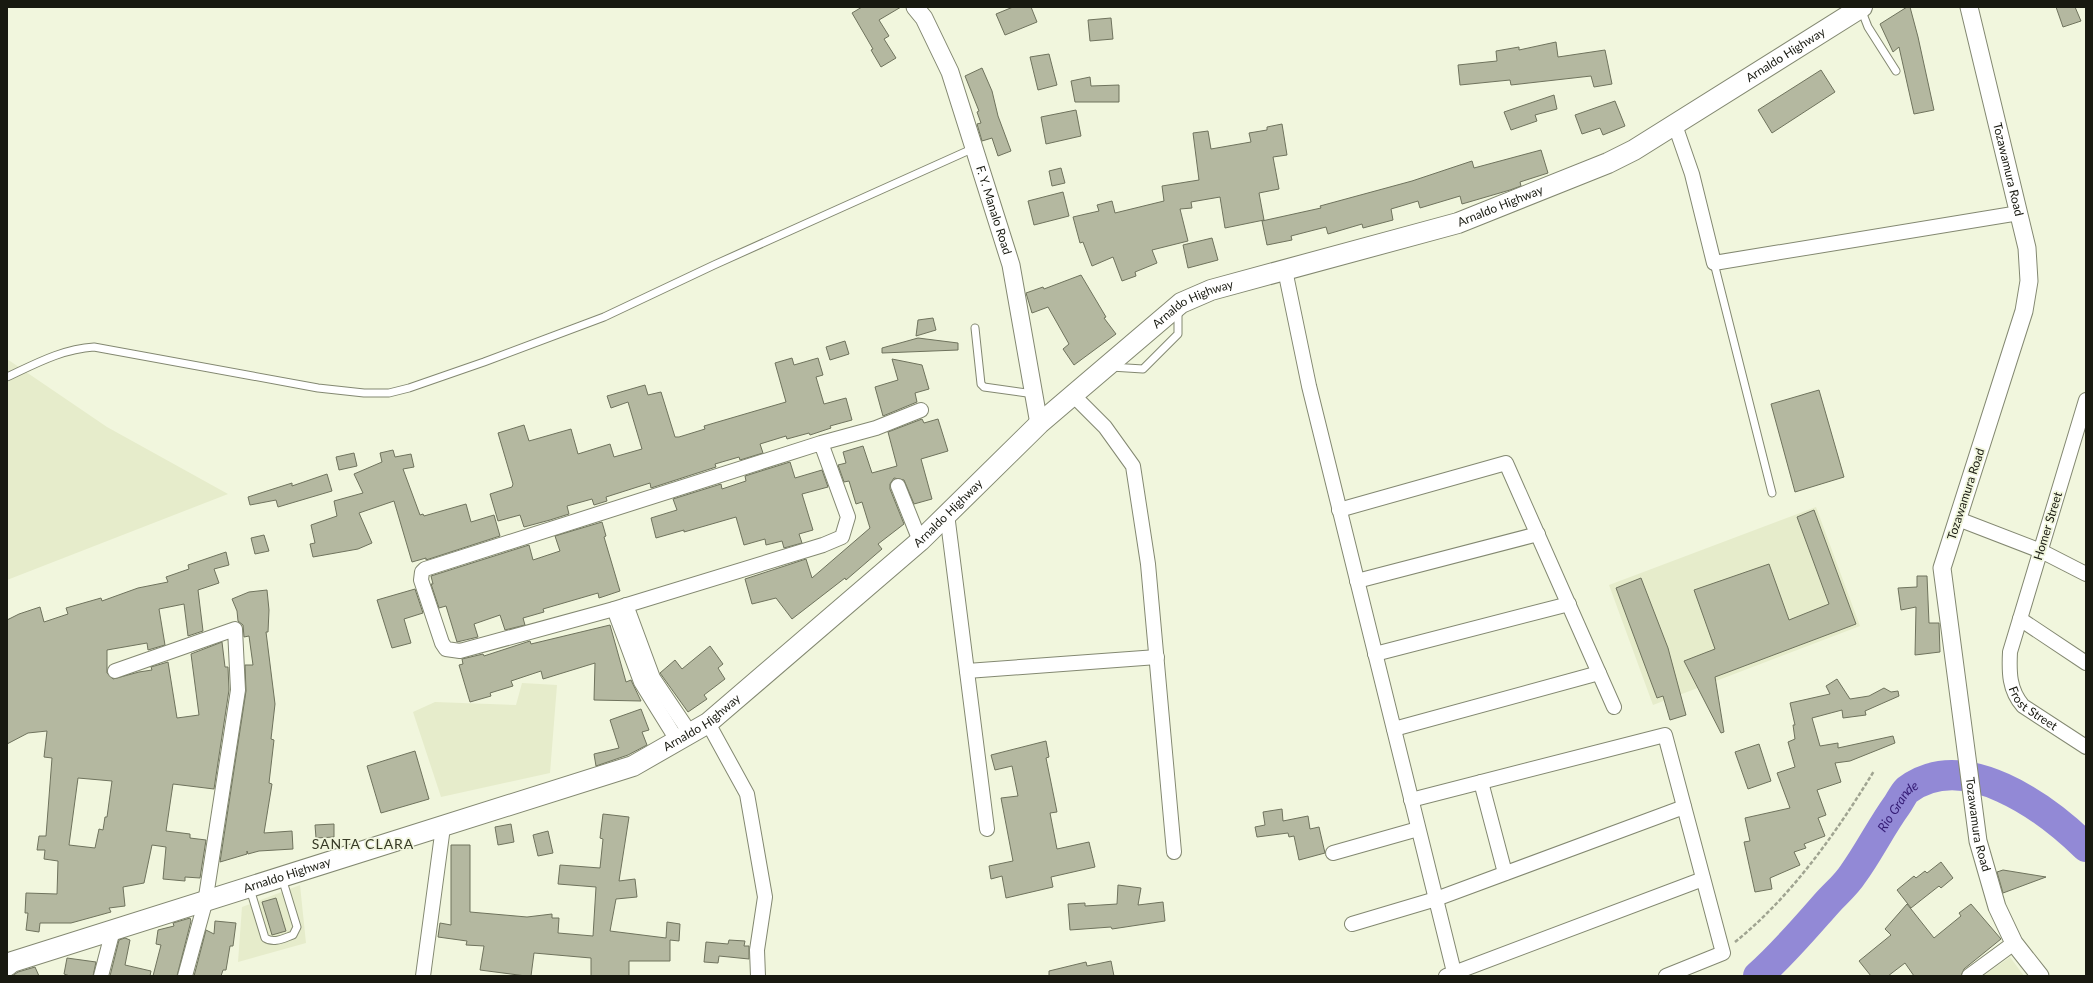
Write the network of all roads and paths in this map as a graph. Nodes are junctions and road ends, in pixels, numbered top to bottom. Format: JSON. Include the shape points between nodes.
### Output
{"nodes":[{"id":1,"x":915,"y":7,"type":"edge"},
{"id":2,"x":1862,"y":7,"type":"edge"},
{"id":3,"x":1969,"y":7,"type":"edge"},
{"id":4,"x":1896,"y":71,"type":"dead end"},
{"id":5,"x":1675,"y":125,"type":"junction"},
{"id":6,"x":974,"y":148,"type":"junction"},
{"id":7,"x":2019,"y":213,"type":"junction"},
{"id":8,"x":1714,"y":263,"type":"junction"},
{"id":9,"x":1285,"y":270,"type":"junction"},
{"id":10,"x":976,"y":328,"type":"dead end"},
{"id":11,"x":7,"y":377,"type":"edge"},
{"id":12,"x":1034,"y":394,"type":"junction"},
{"id":13,"x":1073,"y":395,"type":"junction"},
{"id":14,"x":2086,"y":400,"type":"edge"},
{"id":15,"x":921,"y":410,"type":"dead end"},
{"id":16,"x":1039,"y":424,"type":"junction"},
{"id":17,"x":822,"y":443,"type":"junction"},
{"id":18,"x":898,"y":486,"type":"dead end"},
{"id":19,"x":1772,"y":493,"type":"dead end"},
{"id":20,"x":1339,"y":510,"type":"junction"},
{"id":21,"x":947,"y":514,"type":"junction"},
{"id":22,"x":1958,"y":519,"type":"junction"},
{"id":23,"x":1538,"y":534,"type":"junction"},
{"id":24,"x":920,"y":541,"type":"junction"},
{"id":25,"x":2041,"y":551,"type":"junction"},
{"id":26,"x":2086,"y":574,"type":"edge"},
{"id":27,"x":1357,"y":581,"type":"junction"},
{"id":28,"x":1569,"y":604,"type":"junction"},
{"id":29,"x":620,"y":607,"type":"junction"},
{"id":30,"x":2020,"y":619,"type":"junction"},
{"id":31,"x":2010,"y":652,"type":"joint"},
{"id":32,"x":1375,"y":654,"type":"junction"},
{"id":33,"x":1157,"y":657,"type":"junction"},
{"id":34,"x":2086,"y":663,"type":"edge"},
{"id":35,"x":115,"y":671,"type":"dead end"},
{"id":36,"x":967,"y":671,"type":"junction"},
{"id":37,"x":1599,"y":673,"type":"junction"},
{"id":38,"x":1614,"y":707,"type":"dead end"},
{"id":39,"x":708,"y":723,"type":"junction"},
{"id":40,"x":1394,"y":729,"type":"junction"},
{"id":41,"x":684,"y":736,"type":"junction"},
{"id":42,"x":2086,"y":747,"type":"edge"},
{"id":43,"x":1874,"y":771,"type":"dead end"},
{"id":44,"x":1481,"y":782,"type":"junction"},
{"id":45,"x":1411,"y":800,"type":"junction"},
{"id":46,"x":1684,"y":807,"type":"junction"},
{"id":47,"x":443,"y":827,"type":"junction"},
{"id":48,"x":987,"y":829,"type":"dead end"},
{"id":49,"x":1418,"y":829,"type":"junction"},
{"id":50,"x":1174,"y":852,"type":"dead end"},
{"id":51,"x":1333,"y":853,"type":"dead end"},
{"id":52,"x":1505,"y":873,"type":"junction"},
{"id":53,"x":282,"y":878,"type":"junction"},
{"id":54,"x":1703,"y":879,"type":"junction"},
{"id":55,"x":250,"y":889,"type":"junction"},
{"id":56,"x":1436,"y":899,"type":"junction"},
{"id":57,"x":205,"y":903,"type":"junction"},
{"id":58,"x":1352,"y":924,"type":"dead end"},
{"id":59,"x":113,"y":930,"type":"junction"},
{"id":60,"x":2014,"y":943,"type":"junction"},
{"id":61,"x":1722,"y":953,"type":"junction"},
{"id":62,"x":7,"y":966,"type":"edge"},
{"id":63,"x":1452,"y":975,"type":"edge"},
{"id":64,"x":101,"y":976,"type":"edge"},
{"id":65,"x":185,"y":976,"type":"edge"},
{"id":66,"x":423,"y":976,"type":"edge"},
{"id":67,"x":758,"y":976,"type":"edge"},
{"id":68,"x":1666,"y":976,"type":"edge"},
{"id":69,"x":1969,"y":976,"type":"edge"},
{"id":70,"x":2040,"y":976,"type":"edge"}],
"edges":[{"from":1,"to":6,"type":"street","name":"F. Y. Manalo Road","via":[[924,18],[950,72]]},
{"from":2,"to":4,"type":"lane","via":[[1868,28]]},
{"from":2,"to":5,"type":"main road","name":"Arnaldo Highway"},
{"from":3,"to":7,"type":"street","name":"Tozawamura Road"},
{"from":5,"to":8,"type":"street","via":[[1692,174]]},
{"from":5,"to":9,"type":"main road","name":"Arnaldo Highway","via":[[1608,163],[1458,223]]},
{"from":6,"to":11,"type":"lane","via":[[714,265],[604,318],[484,362],[389,393],[318,388],[94,347],[75,348]]},
{"from":6,"to":12,"type":"street","name":"F. Y. Manalo Road","via":[[1012,265]]},
{"from":7,"to":8,"type":"street"},
{"from":7,"to":22,"type":"street","name":"Tozawamura Road","via":[[2027,248],[2029,281],[2024,311]]},
{"from":8,"to":19,"type":"lane"},
{"from":9,"to":13,"type":"main road","name":"Arnaldo Highway","via":[[1211,290],[1178,306]]},
{"from":9,"to":20,"type":"street","via":[[1309,386]]},
{"from":10,"to":12,"type":"lane","via":[[981,384],[984,387]]},
{"from":12,"to":16,"type":"street","name":"F. Y. Manalo Road"},
{"from":13,"to":16,"type":"main road","name":"Arnaldo Highway"},
{"from":13,"to":33,"type":"street","via":[[1104,427],[1133,466],[1148,564]]},
{"from":14,"to":25,"type":"street","name":"Homer Street"},
{"from":15,"to":17,"type":"street","via":[[876,428]]},
{"from":16,"to":21,"type":"main road","name":"Arnaldo Highway"},
{"from":17,"to":29,"type":"street","via":[[848,517],[842,537],[824,545]]},
{"from":17,"to":29,"type":"street","via":[[425,569],[421,576],[442,643],[446,649],[452,651],[460,651]]},
{"from":18,"to":24,"type":"street"},
{"from":20,"to":23,"type":"street","via":[[1506,463]]},
{"from":20,"to":27,"type":"street"},
{"from":21,"to":24,"type":"main road","name":"Arnaldo Highway"},
{"from":21,"to":36,"type":"street"},
{"from":22,"to":25,"type":"street"},
{"from":22,"to":60,"type":"street","name":"Tozawamura Road","via":[[1942,568],[1978,841],[1996,907]]},
{"from":23,"to":27,"type":"street"},
{"from":23,"to":28,"type":"street"},
{"from":24,"to":39,"type":"main road","name":"Arnaldo Highway"},
{"from":25,"to":26,"type":"street"},
{"from":25,"to":30,"type":"street","name":"Homer Street"},
{"from":27,"to":32,"type":"street"},
{"from":28,"to":32,"type":"street"},
{"from":28,"to":37,"type":"street"},
{"from":29,"to":41,"type":"street","via":[[647,680]]},
{"from":30,"to":31,"type":"street","name":"Homer Street"},
{"from":30,"to":34,"type":"street"},
{"from":31,"to":42,"type":"street","name":"Frost Street","via":[[2009,671],[2016,698],[2023,706]]},
{"from":32,"to":40,"type":"street"},
{"from":33,"to":36,"type":"street"},
{"from":33,"to":50,"type":"street"},
{"from":35,"to":57,"type":"street","via":[[235,629],[238,690]]},
{"from":36,"to":48,"type":"street"},
{"from":37,"to":38,"type":"street"},
{"from":37,"to":40,"type":"street"},
{"from":39,"to":41,"type":"main road","name":"Arnaldo Highway"},
{"from":39,"to":67,"type":"street","via":[[747,794],[765,897],[756,950]]},
{"from":40,"to":45,"type":"street"},
{"from":41,"to":47,"type":"main road","name":"Arnaldo Highway","via":[[633,766]]},
{"from":43,"to":61,"type":"path","via":[[1846,816],[1780,901]]},
{"from":44,"to":45,"type":"street"},
{"from":44,"to":46,"type":"street","via":[[1665,735]]},
{"from":44,"to":52,"type":"street"},
{"from":45,"to":49,"type":"street"},
{"from":46,"to":52,"type":"street"},
{"from":46,"to":54,"type":"street"},
{"from":47,"to":53,"type":"main road","name":"Arnaldo Highway"},
{"from":47,"to":66,"type":"street"},
{"from":49,"to":51,"type":"street"},
{"from":49,"to":56,"type":"street"},
{"from":52,"to":56,"type":"street"},
{"from":53,"to":55,"type":"main road","name":"Arnaldo Highway"},
{"from":53,"to":55,"type":"lane","via":[[297,927],[293,935],[275,941],[265,938]]},
{"from":54,"to":61,"type":"street"},
{"from":54,"to":63,"type":"street"},
{"from":55,"to":57,"type":"main road","name":"Arnaldo Highway"},
{"from":56,"to":58,"type":"street"},
{"from":56,"to":63,"type":"street"},
{"from":57,"to":59,"type":"main road","name":"Arnaldo Highway"},
{"from":57,"to":65,"type":"street"},
{"from":59,"to":62,"type":"main road","name":"Arnaldo Highway","via":[[12,962]]},
{"from":59,"to":64,"type":"street"},
{"from":60,"to":69,"type":"street"},
{"from":60,"to":70,"type":"street","name":"Tozawamura Road"},
{"from":61,"to":68,"type":"street"}]}
